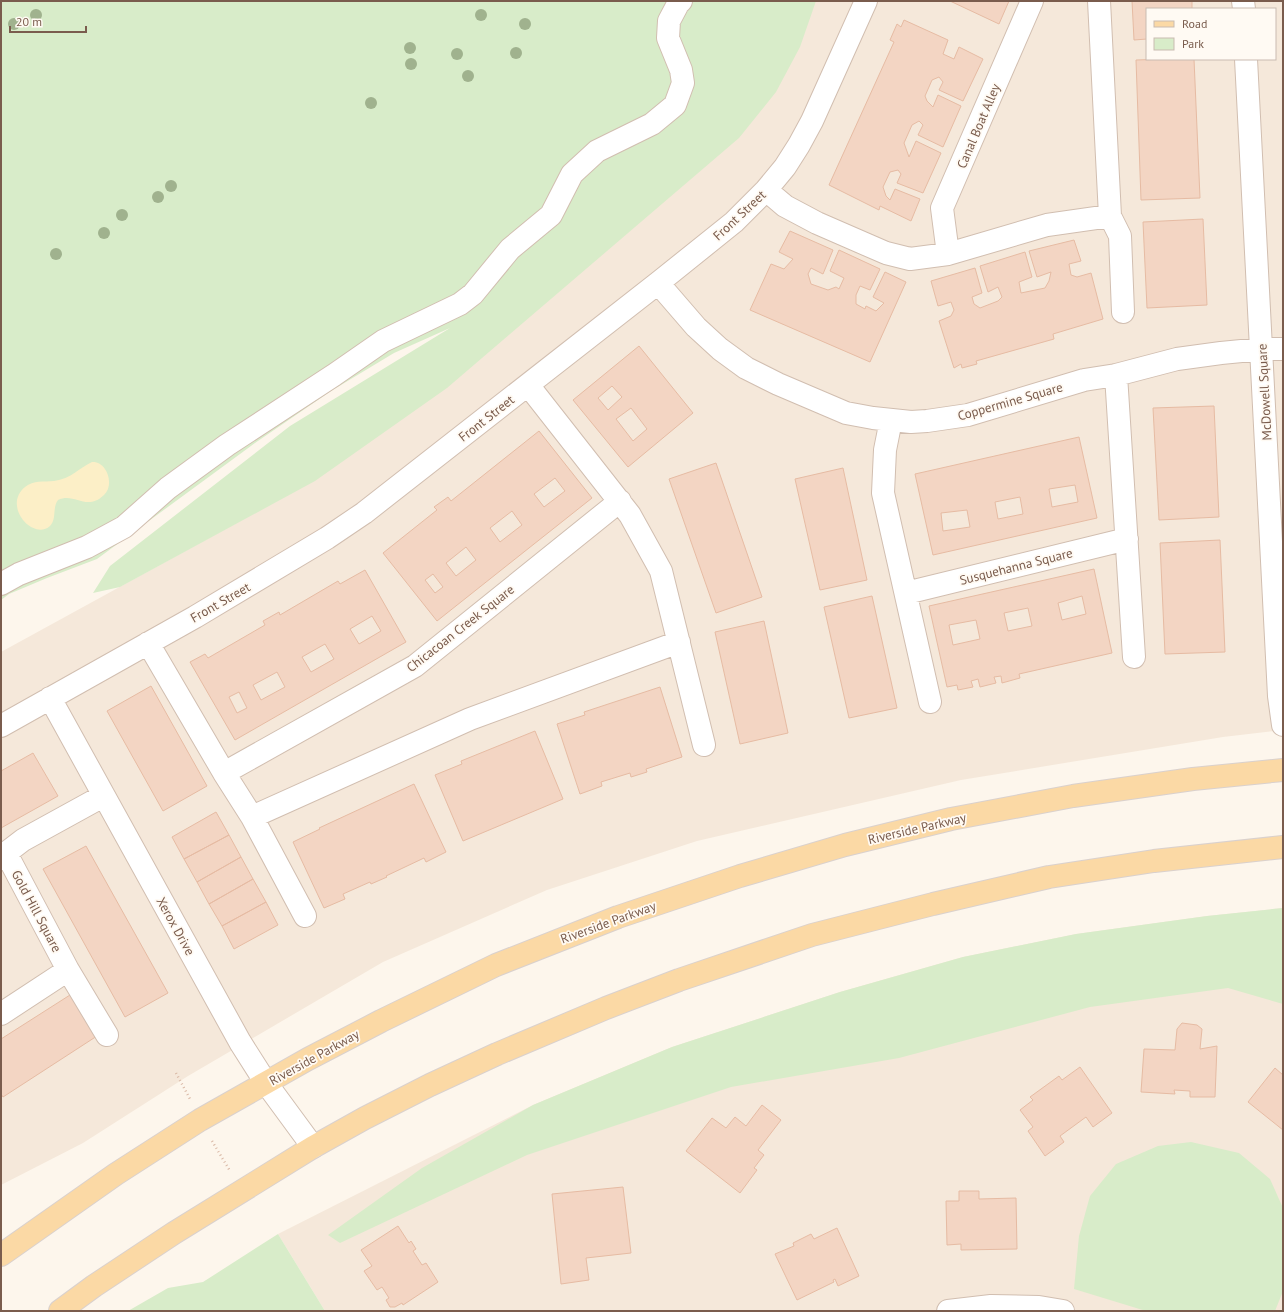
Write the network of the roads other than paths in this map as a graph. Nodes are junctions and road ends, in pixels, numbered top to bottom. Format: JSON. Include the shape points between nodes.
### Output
{"nodes":[{"id":1,"x":680,"y":1,"type":"edge"},
{"id":2,"x":866,"y":1,"type":"edge"},
{"id":3,"x":1032,"y":1,"type":"edge"},
{"id":4,"x":1099,"y":1,"type":"edge"},
{"id":5,"x":1246,"y":60,"type":"edge"},
{"id":6,"x":766,"y":190,"type":"junction"},
{"id":7,"x":1110,"y":216,"type":"junction"},
{"id":8,"x":948,"y":254,"type":"junction"},
{"id":9,"x":658,"y":284,"type":"junction"},
{"id":10,"x":1123,"y":312,"type":"dead end"},
{"id":11,"x":1272,"y":349,"type":"edge"},
{"id":12,"x":1116,"y":375,"type":"junction"},
{"id":13,"x":528,"y":385,"type":"junction"},
{"id":14,"x":891,"y":420,"type":"junction"},
{"id":15,"x":620,"y":501,"type":"junction"},
{"id":16,"x":1276,"y":503,"type":"edge"},
{"id":17,"x":1127,"y":539,"type":"junction"},
{"id":18,"x":1,"y":584,"type":"edge"},
{"id":19,"x":906,"y":593,"type":"junction"},
{"id":20,"x":679,"y":642,"type":"junction"},
{"id":21,"x":148,"y":643,"type":"junction"},
{"id":22,"x":1134,"y":656,"type":"dead end"},
{"id":23,"x":50,"y":698,"type":"junction"},
{"id":24,"x":930,"y":702,"type":"dead end"},
{"id":25,"x":1283,"y":725,"type":"edge"},
{"id":26,"x":1,"y":726,"type":"edge"},
{"id":27,"x":704,"y":745,"type":"dead end"},
{"id":28,"x":1283,"y":770,"type":"edge"},
{"id":29,"x":224,"y":773,"type":"junction"},
{"id":30,"x":103,"y":796,"type":"junction"},
{"id":31,"x":252,"y":817,"type":"junction"},
{"id":32,"x":1283,"y":848,"type":"edge"},
{"id":33,"x":3,"y":856,"type":"edge"},
{"id":34,"x":305,"y":916,"type":"dead end"},
{"id":35,"x":68,"y":970,"type":"junction"},
{"id":36,"x":1,"y":1014,"type":"edge"},
{"id":37,"x":107,"y":1035,"type":"dead end"},
{"id":38,"x":266,"y":1083,"type":"junction"},
{"id":39,"x":313,"y":1147,"type":"junction"},
{"id":40,"x":1,"y":1255,"type":"edge"},
{"id":41,"x":60,"y":1311,"type":"edge"},
{"id":42,"x":948,"y":1311,"type":"edge"},
{"id":43,"x":1063,"y":1311,"type":"edge"}],
"edges":[{"from":1,"to":18,"type":"street","via":[[669,21],[668,38],[681,70],[683,83],[675,105],[652,124],[597,151],[572,174],[550,215],[510,249],[473,294],[460,304],[383,341],[227,445],[168,488],[124,527],[86,547]]},
{"from":2,"to":6,"type":"street","name":"Front Street","via":[[800,145]]},
{"from":3,"to":8,"type":"street","name":"Canal Boat Alley","via":[[942,208]]},
{"from":4,"to":7,"type":"street"},
{"from":5,"to":11,"type":"street","name":"McDowell Square"},
{"from":6,"to":8,"type":"street","via":[[785,206],[817,223],[886,253],[910,259]]},
{"from":6,"to":9,"type":"street","name":"Front Street","via":[[734,222]]},
{"from":7,"to":8,"type":"street","via":[[1048,225]]},
{"from":7,"to":10,"type":"street","via":[[1120,236]]},
{"from":9,"to":13,"type":"street","name":"Front Street"},
{"from":9,"to":14,"type":"street","name":"Coppermine Square","via":[[696,327],[746,368],[846,413]]},
{"from":11,"to":12,"type":"street","name":"Coppermine Square","via":[[1177,359]]},
{"from":11,"to":16,"type":"street","name":"McDowell Square"},
{"from":12,"to":14,"type":"street","name":"Coppermine Square","via":[[1084,380],[968,415],[927,422]]},
{"from":12,"to":17,"type":"street"},
{"from":13,"to":15,"type":"street"},
{"from":13,"to":21,"type":"street","name":"Front Street","via":[[340,530]]},
{"from":14,"to":19,"type":"street","via":[[885,450],[883,493]]},
{"from":15,"to":20,"type":"street","via":[[661,571]]},
{"from":15,"to":29,"type":"street","name":"Chicacoan Creek Square","via":[[415,666]]},
{"from":16,"to":25,"type":"street","name":"McDowell Square","via":[[1279,696]]},
{"from":17,"to":19,"type":"street","name":"Susquehanna Square"},
{"from":17,"to":22,"type":"street"},
{"from":19,"to":24,"type":"street"},
{"from":20,"to":27,"type":"street"},
{"from":20,"to":31,"type":"street","via":[[470,719]]},
{"from":21,"to":23,"type":"street","name":"Front Street"},
{"from":21,"to":29,"type":"street"},
{"from":23,"to":26,"type":"street","name":"Front Street"},
{"from":23,"to":30,"type":"street","name":"Xerox Drive"},
{"from":28,"to":38,"type":"main road","name":"Riverside Parkway","via":[[1193,779],[1073,796],[951,819],[845,845],[740,876],[618,917],[496,965],[381,1021]]},
{"from":29,"to":31,"type":"street"},
{"from":30,"to":33,"type":"street","name":"Gold Hill Square","via":[[23,840]]},
{"from":30,"to":38,"type":"street","name":"Xerox Drive","via":[[240,1042]]},
{"from":31,"to":34,"type":"street"},
{"from":32,"to":39,"type":"main road","via":[[1154,861],[1049,877],[812,936],[679,980],[497,1054],[430,1085]]},
{"from":33,"to":35,"type":"street","name":"Gold Hill Square"},
{"from":35,"to":36,"type":"street"},
{"from":35,"to":37,"type":"street","name":"Gold Hill Square"},
{"from":38,"to":39,"type":"street","name":"Xerox Drive"},
{"from":38,"to":40,"type":"main road","name":"Riverside Parkway","via":[[200,1120],[122,1170]]},
{"from":39,"to":41,"type":"main road","via":[[174,1233]]},
{"from":42,"to":43,"type":"street","via":[[991,1306],[1039,1307]]}]}
